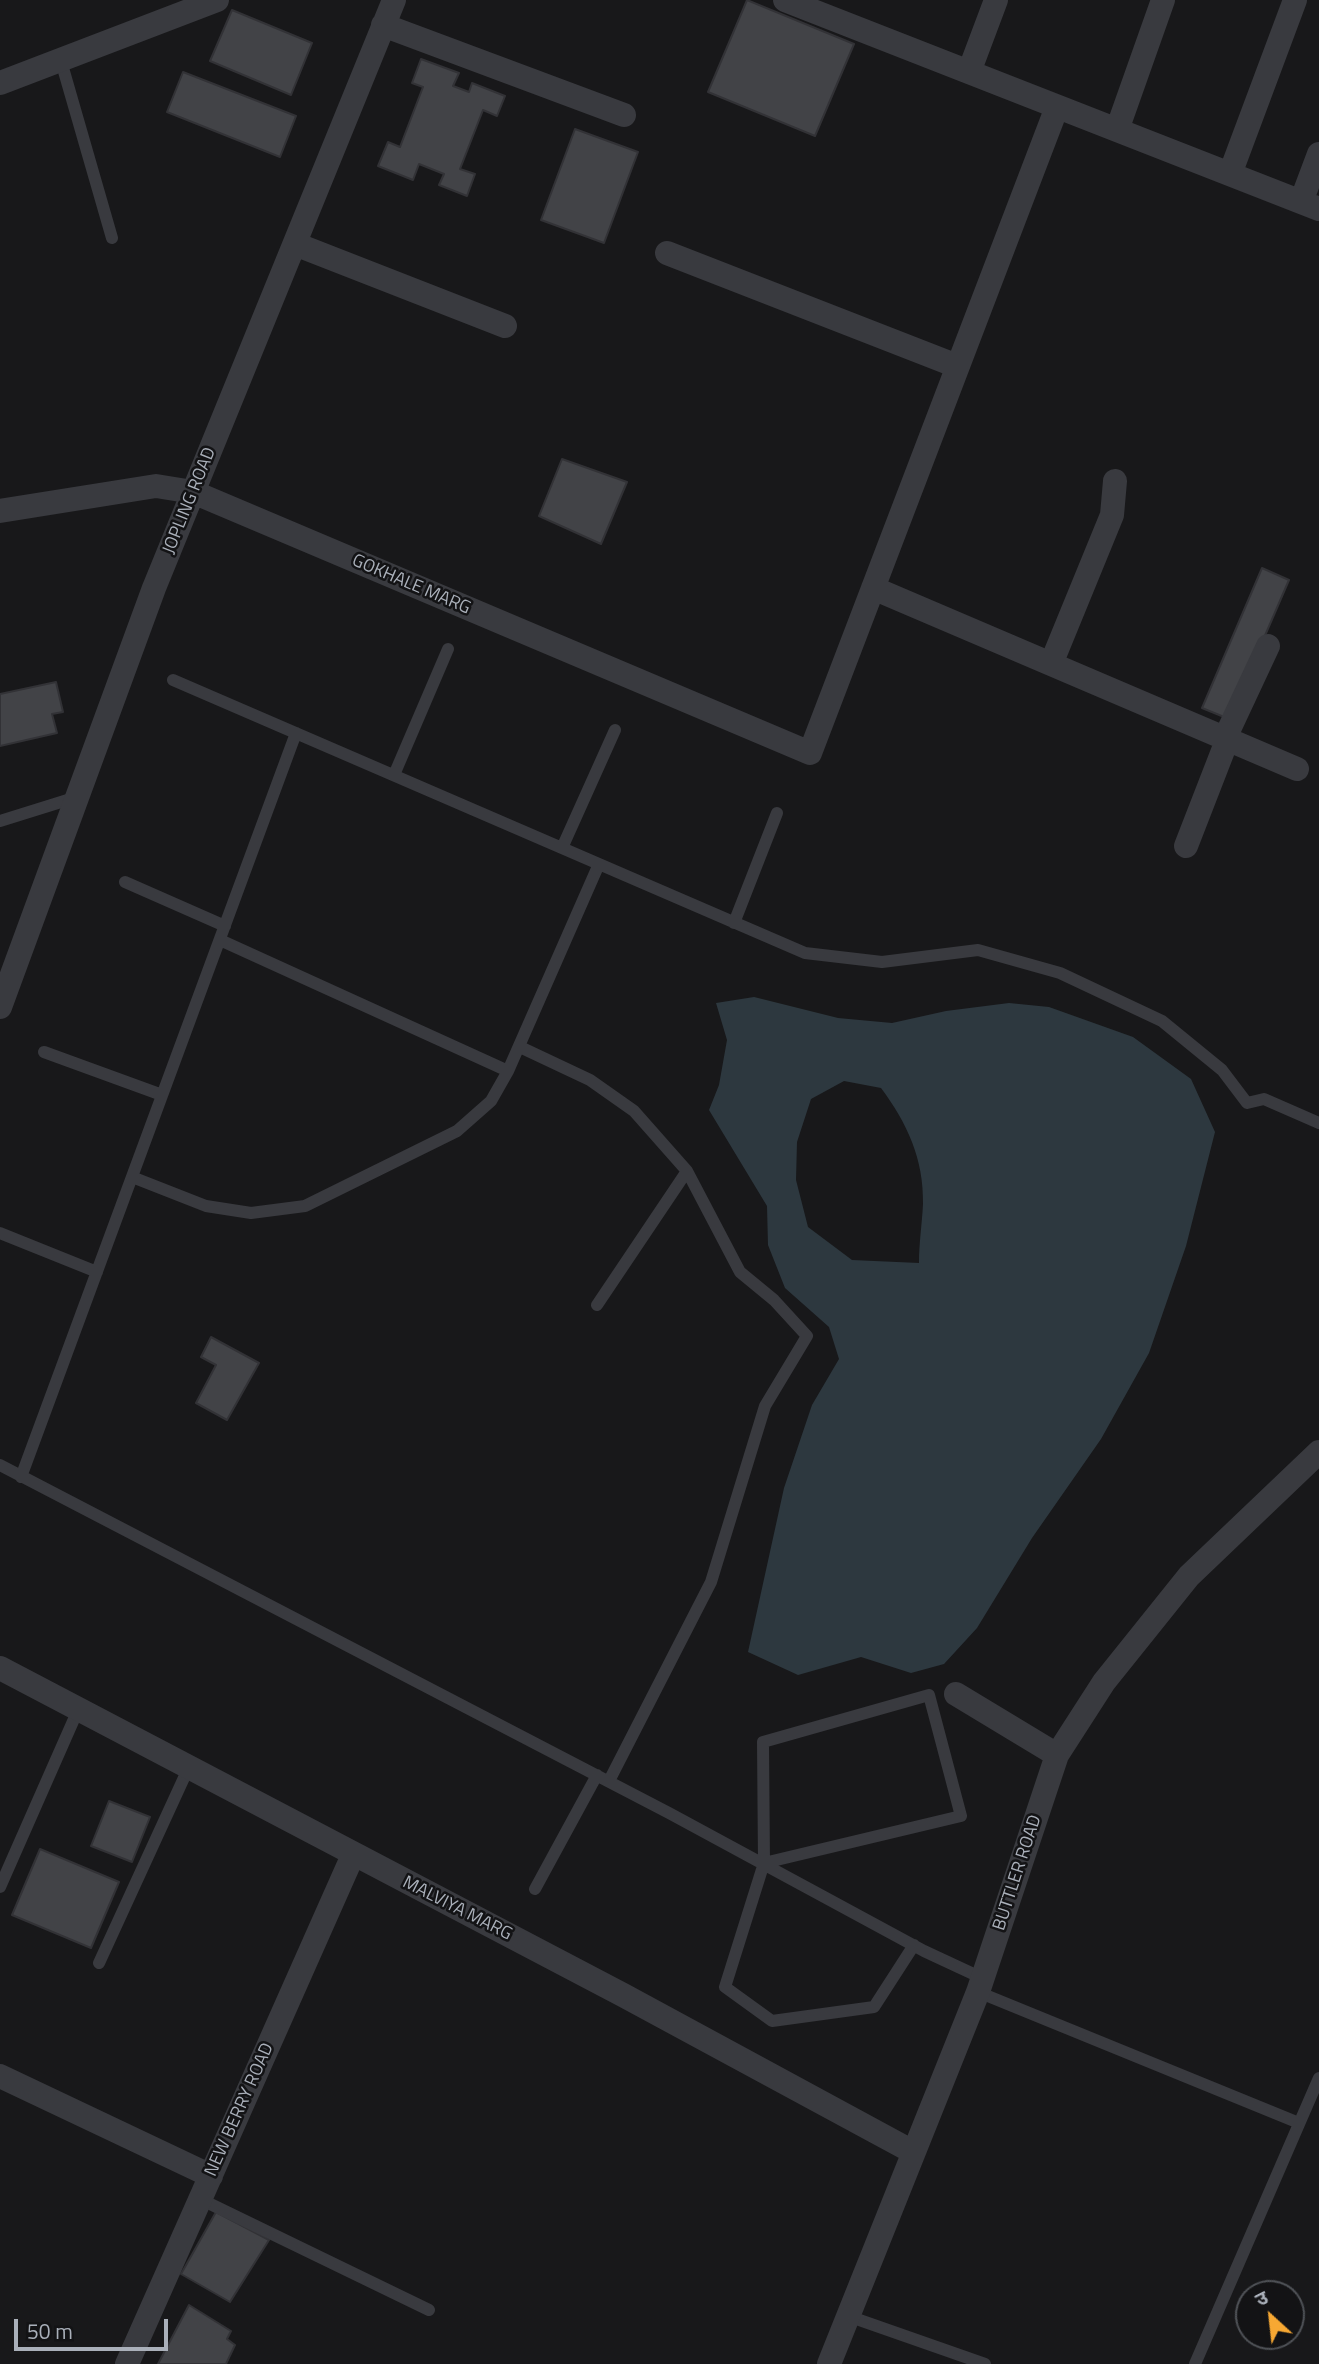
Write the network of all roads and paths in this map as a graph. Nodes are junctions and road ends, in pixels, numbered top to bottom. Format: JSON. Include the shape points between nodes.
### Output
{"nodes":[{"id":1,"x":217,"y":0,"type":"edge"},
{"id":2,"x":394,"y":0,"type":"edge"},
{"id":3,"x":785,"y":0,"type":"edge"},
{"id":4,"x":996,"y":0,"type":"edge"},
{"id":5,"x":1163,"y":0,"type":"edge"},
{"id":6,"x":1295,"y":0,"type":"edge"},
{"id":7,"x":383,"y":25,"type":"junction"},
{"id":8,"x":61,"y":61,"type":"junction"},
{"id":9,"x":969,"y":72,"type":"junction"},
{"id":10,"x":0,"y":83,"type":"edge"},
{"id":11,"x":1057,"y":107,"type":"junction"},
{"id":12,"x":624,"y":115,"type":"dead end"},
{"id":13,"x":1117,"y":130,"type":"junction"},
{"id":14,"x":1319,"y":154,"type":"edge"},
{"id":15,"x":1230,"y":174,"type":"junction"},
{"id":16,"x":1310,"y":205,"type":"edge"},
{"id":17,"x":112,"y":239,"type":"dead end"},
{"id":18,"x":295,"y":244,"type":"junction"},
{"id":19,"x":667,"y":253,"type":"dead end"},
{"id":20,"x":505,"y":326,"type":"dead end"},
{"id":21,"x":957,"y":366,"type":"junction"},
{"id":22,"x":1115,"y":481,"type":"dead end"},
{"id":23,"x":193,"y":492,"type":"junction"},
{"id":24,"x":0,"y":511,"type":"edge"},
{"id":25,"x":873,"y":588,"type":"junction"},
{"id":26,"x":1268,"y":646,"type":"dead end"},
{"id":27,"x":448,"y":649,"type":"dead end"},
{"id":28,"x":1051,"y":664,"type":"junction"},
{"id":29,"x":173,"y":680,"type":"dead end"},
{"id":30,"x":615,"y":730,"type":"dead end"},
{"id":31,"x":296,"y":733,"type":"junction"},
{"id":32,"x":1225,"y":738,"type":"junction"},
{"id":33,"x":1297,"y":769,"type":"dead end"},
{"id":34,"x":394,"y":775,"type":"junction"},
{"id":35,"x":77,"y":797,"type":"junction"},
{"id":36,"x":777,"y":813,"type":"dead end"},
{"id":37,"x":0,"y":821,"type":"edge"},
{"id":38,"x":1186,"y":846,"type":"dead end"},
{"id":39,"x":562,"y":848,"type":"junction"},
{"id":40,"x":599,"y":864,"type":"junction"},
{"id":41,"x":125,"y":882,"type":"dead end"},
{"id":42,"x":734,"y":922,"type":"junction"},
{"id":43,"x":225,"y":926,"type":"junction"},
{"id":44,"x":220,"y":940,"type":"junction"},
{"id":45,"x":0,"y":1007,"type":"edge"},
{"id":46,"x":520,"y":1047,"type":"junction"},
{"id":47,"x":44,"y":1052,"type":"dead end"},
{"id":48,"x":508,"y":1071,"type":"junction"},
{"id":49,"x":162,"y":1095,"type":"junction"},
{"id":50,"x":1319,"y":1123,"type":"edge"},
{"id":51,"x":687,"y":1171,"type":"junction"},
{"id":52,"x":132,"y":1177,"type":"junction"},
{"id":53,"x":0,"y":1233,"type":"edge"},
{"id":54,"x":97,"y":1272,"type":"junction"},
{"id":55,"x":597,"y":1305,"type":"dead end"},
{"id":56,"x":1319,"y":1452,"type":"edge"},
{"id":57,"x":0,"y":1465,"type":"edge"},
{"id":58,"x":22,"y":1477,"type":"junction"},
{"id":59,"x":0,"y":1668,"type":"edge"},
{"id":60,"x":956,"y":1694,"type":"dead end"},
{"id":61,"x":78,"y":1710,"type":"junction"},
{"id":62,"x":1057,"y":1755,"type":"junction"},
{"id":63,"x":188,"y":1769,"type":"junction"},
{"id":64,"x":597,"y":1775,"type":"junction"},
{"id":65,"x":609,"y":1781,"type":"junction"},
{"id":66,"x":353,"y":1855,"type":"junction"},
{"id":67,"x":764,"y":1863,"type":"junction"},
{"id":68,"x":0,"y":1887,"type":"edge"},
{"id":69,"x":535,"y":1889,"type":"dead end"},
{"id":70,"x":914,"y":1945,"type":"junction"},
{"id":71,"x":99,"y":1964,"type":"dead end"},
{"id":72,"x":980,"y":1985,"type":"junction"},
{"id":73,"x":0,"y":2076,"type":"edge"},
{"id":74,"x":1319,"y":2078,"type":"edge"},
{"id":75,"x":1313,"y":2107,"type":"edge"},
{"id":76,"x":1299,"y":2123,"type":"junction"},
{"id":77,"x":913,"y":2152,"type":"junction"},
{"id":78,"x":211,"y":2176,"type":"junction"},
{"id":79,"x":200,"y":2199,"type":"junction"},
{"id":80,"x":429,"y":2310,"type":"dead end"},
{"id":81,"x":848,"y":2316,"type":"junction"},
{"id":82,"x":127,"y":2364,"type":"edge"},
{"id":83,"x":829,"y":2364,"type":"edge"},
{"id":84,"x":985,"y":2364,"type":"edge"},
{"id":85,"x":1195,"y":2364,"type":"edge"}],
"edges":[{"from":1,"to":8,"type":"street"},
{"from":2,"to":7,"type":"street","name":"JOPLING ROAD"},
{"from":3,"to":9,"type":"street"},
{"from":4,"to":9,"type":"street"},
{"from":5,"to":13,"type":"street"},
{"from":6,"to":15,"type":"street"},
{"from":7,"to":12,"type":"street"},
{"from":7,"to":18,"type":"street","name":"JOPLING ROAD"},
{"from":8,"to":10,"type":"street"},
{"from":8,"to":17,"type":"lane"},
{"from":9,"to":11,"type":"street"},
{"from":11,"to":13,"type":"street"},
{"from":11,"to":21,"type":"street"},
{"from":13,"to":15,"type":"street"},
{"from":14,"to":16,"type":"street"},
{"from":15,"to":16,"type":"street"},
{"from":18,"to":20,"type":"street"},
{"from":18,"to":23,"type":"street","name":"JOPLING ROAD"},
{"from":19,"to":21,"type":"street"},
{"from":21,"to":25,"type":"street"},
{"from":22,"to":28,"type":"street","via":[[1112,515]]},
{"from":23,"to":24,"type":"street","name":"GOKHALE MARG","via":[[156,486]]},
{"from":23,"to":25,"type":"street","name":"GOKHALE MARG","via":[[810,753]]},
{"from":23,"to":35,"type":"street","name":"JOPLING ROAD"},
{"from":25,"to":28,"type":"street"},
{"from":26,"to":32,"type":"street"},
{"from":27,"to":34,"type":"lane"},
{"from":28,"to":32,"type":"street"},
{"from":29,"to":31,"type":"lane"},
{"from":30,"to":39,"type":"lane"},
{"from":31,"to":34,"type":"lane"},
{"from":31,"to":43,"type":"lane"},
{"from":32,"to":33,"type":"street"},
{"from":32,"to":38,"type":"street"},
{"from":34,"to":39,"type":"lane"},
{"from":35,"to":37,"type":"lane"},
{"from":35,"to":45,"type":"street","name":"JOPLING ROAD"},
{"from":36,"to":42,"type":"lane"},
{"from":39,"to":40,"type":"lane"},
{"from":40,"to":42,"type":"lane"},
{"from":40,"to":46,"type":"lane"},
{"from":41,"to":43,"type":"lane"},
{"from":42,"to":50,"type":"lane","via":[[805,953],[882,962],[978,950],[1060,973],[1162,1021],[1222,1070],[1247,1103],[1264,1099]]},
{"from":43,"to":44,"type":"lane"},
{"from":44,"to":48,"type":"lane"},
{"from":44,"to":49,"type":"lane"},
{"from":46,"to":48,"type":"lane"},
{"from":46,"to":51,"type":"lane","via":[[590,1080],[634,1111]]},
{"from":47,"to":49,"type":"lane"},
{"from":48,"to":52,"type":"lane","via":[[491,1101],[457,1131],[305,1206],[251,1213],[206,1206]]},
{"from":49,"to":52,"type":"lane"},
{"from":51,"to":55,"type":"lane"},
{"from":51,"to":65,"type":"lane","via":[[740,1272],[807,1336],[765,1406],[711,1582]]},
{"from":52,"to":54,"type":"lane"},
{"from":53,"to":54,"type":"lane"},
{"from":54,"to":58,"type":"lane"},
{"from":56,"to":62,"type":"street","name":"BUTTLER ROAD","via":[[1189,1576],[1104,1682]]},
{"from":57,"to":58,"type":"lane"},
{"from":58,"to":64,"type":"lane"},
{"from":59,"to":61,"type":"street","name":"MALVIYA MARG"},
{"from":60,"to":62,"type":"street"},
{"from":61,"to":63,"type":"street","name":"MALVIYA MARG"},
{"from":61,"to":68,"type":"lane"},
{"from":62,"to":72,"type":"street","name":"BUTTLER ROAD"},
{"from":63,"to":66,"type":"street","name":"MALVIYA MARG"},
{"from":63,"to":71,"type":"lane"},
{"from":64,"to":65,"type":"lane"},
{"from":64,"to":69,"type":"lane"},
{"from":65,"to":67,"type":"lane"},
{"from":66,"to":77,"type":"street","name":"MALVIYA MARG"},
{"from":66,"to":78,"type":"street","name":"NEW BERRY ROAD"},
{"from":67,"to":67,"type":"lane","via":[[763,1742],[929,1695],[961,1816]]},
{"from":67,"to":70,"type":"lane"},
{"from":67,"to":70,"type":"lane","via":[[725,1987],[772,2021],[874,2007]]},
{"from":70,"to":72,"type":"lane"},
{"from":72,"to":76,"type":"lane"},
{"from":72,"to":77,"type":"street","name":"BUTTLER ROAD"},
{"from":73,"to":78,"type":"street"},
{"from":74,"to":75,"type":"lane"},
{"from":75,"to":76,"type":"lane"},
{"from":76,"to":85,"type":"lane"},
{"from":77,"to":81,"type":"street","name":"BUTTLER ROAD"},
{"from":78,"to":79,"type":"street","name":"NEW BERRY ROAD"},
{"from":79,"to":80,"type":"lane"},
{"from":79,"to":82,"type":"street","name":"NEW BERRY ROAD"},
{"from":81,"to":83,"type":"street","name":"BUTTLER ROAD"},
{"from":81,"to":84,"type":"lane"}]}
